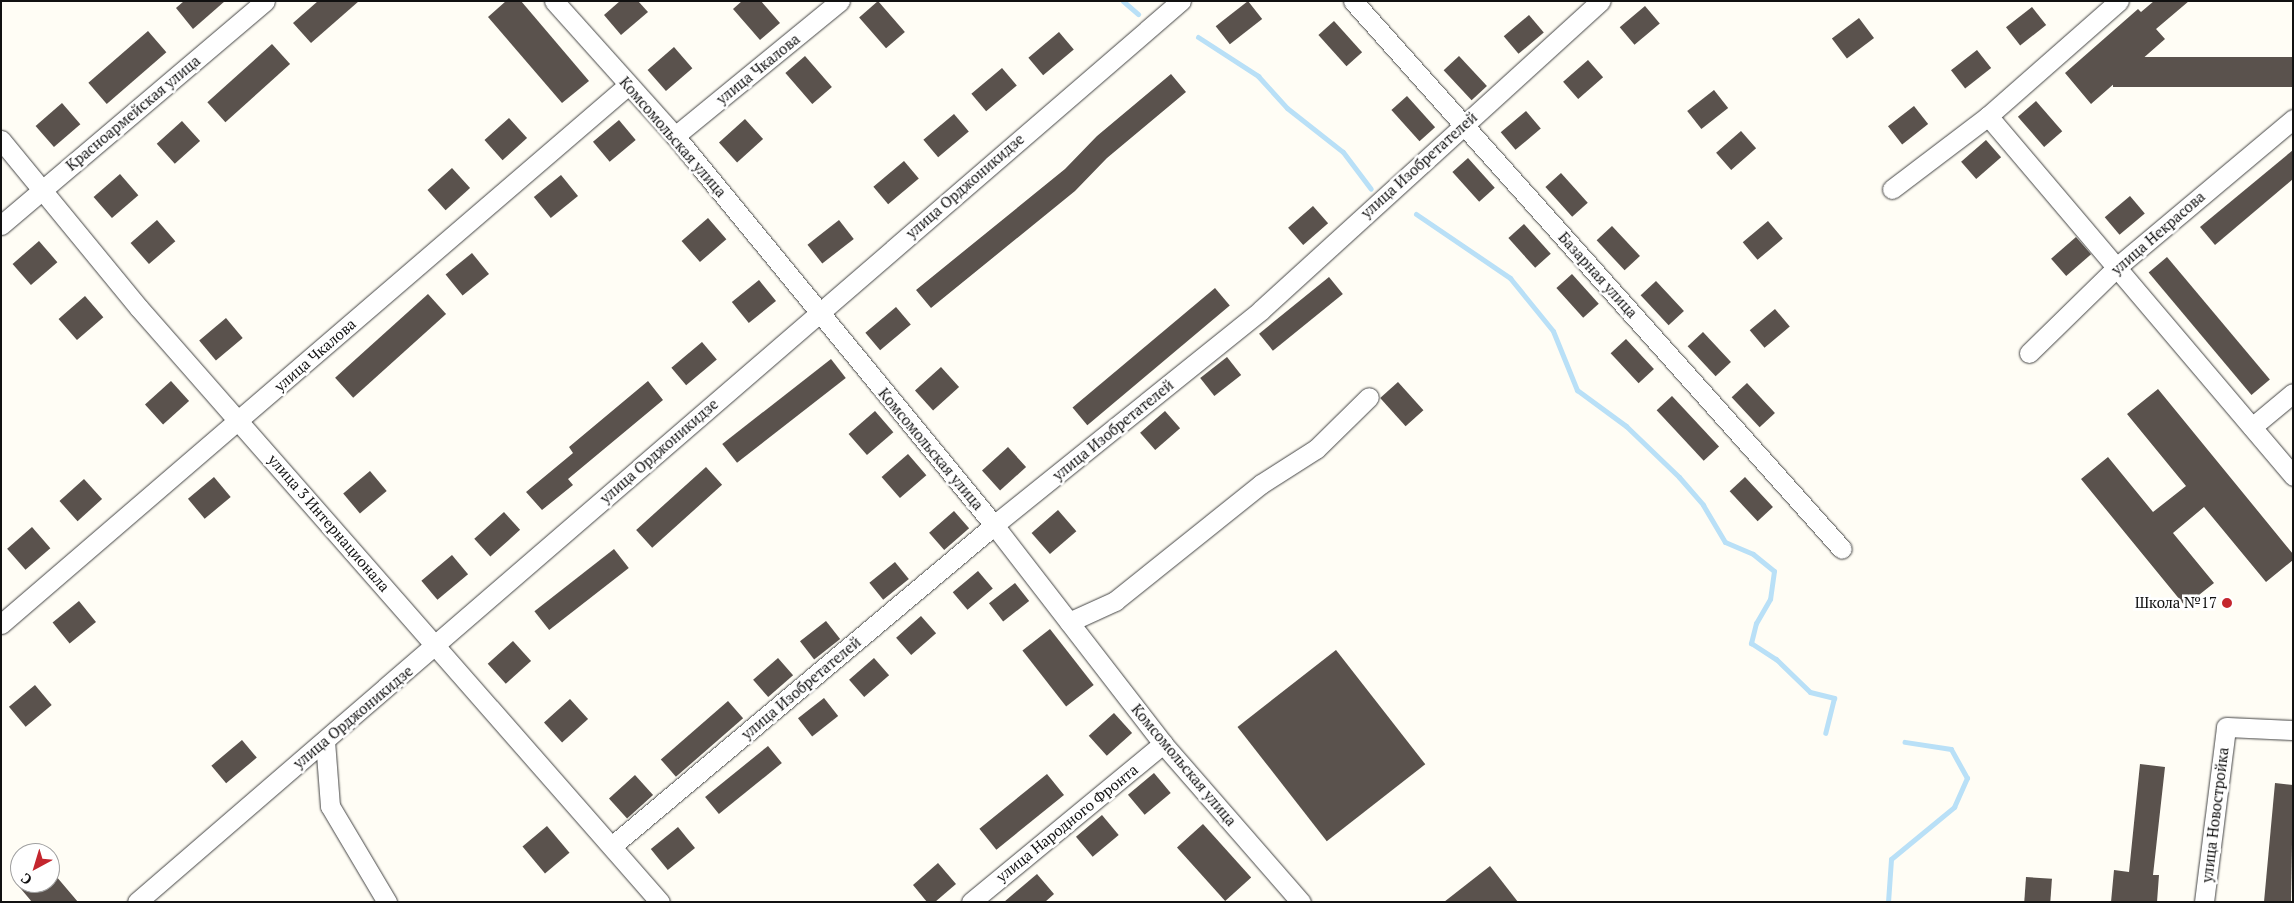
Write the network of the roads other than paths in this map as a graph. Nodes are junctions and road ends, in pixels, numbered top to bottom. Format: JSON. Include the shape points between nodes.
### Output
{"nodes":[{"id":1,"x":265,"y":1,"type":"edge"},
{"id":2,"x":554,"y":1,"type":"edge"},
{"id":3,"x":840,"y":1,"type":"edge"},
{"id":4,"x":1181,"y":1,"type":"edge"},
{"id":5,"x":1353,"y":1,"type":"edge"},
{"id":6,"x":1601,"y":1,"type":"edge"},
{"id":7,"x":2119,"y":1,"type":"edge"},
{"id":8,"x":628,"y":85,"type":"junction"},
{"id":9,"x":1988,"y":116,"type":"junction"},
{"id":10,"x":2293,"y":119,"type":"edge"},
{"id":11,"x":1464,"y":125,"type":"junction"},
{"id":12,"x":675,"y":136,"type":"junction"},
{"id":13,"x":1,"y":140,"type":"edge"},
{"id":14,"x":43,"y":189,"type":"junction"},
{"id":15,"x":1892,"y":189,"type":"dead end"},
{"id":16,"x":1,"y":225,"type":"edge"},
{"id":17,"x":2118,"y":266,"type":"junction"},
{"id":18,"x":818,"y":312,"type":"junction"},
{"id":19,"x":2029,"y":353,"type":"dead end"},
{"id":20,"x":2293,"y":393,"type":"edge"},
{"id":21,"x":1368,"y":397,"type":"dead end"},
{"id":22,"x":240,"y":420,"type":"junction"},
{"id":23,"x":2252,"y":427,"type":"junction"},
{"id":24,"x":2293,"y":476,"type":"edge"},
{"id":25,"x":994,"y":526,"type":"junction"},
{"id":26,"x":1842,"y":549,"type":"dead end"},
{"id":27,"x":1069,"y":622,"type":"junction"},
{"id":28,"x":1,"y":624,"type":"edge"},
{"id":29,"x":436,"y":648,"type":"junction"},
{"id":30,"x":2293,"y":730,"type":"edge"},
{"id":31,"x":325,"y":741,"type":"junction"},
{"id":32,"x":1163,"y":744,"type":"junction"},
{"id":33,"x":613,"y":846,"type":"junction"},
{"id":34,"x":137,"y":902,"type":"edge"},
{"id":35,"x":387,"y":902,"type":"edge"},
{"id":36,"x":660,"y":902,"type":"edge"},
{"id":37,"x":971,"y":902,"type":"edge"},
{"id":38,"x":1301,"y":902,"type":"edge"},
{"id":39,"x":2204,"y":902,"type":"edge"}],
"edges":[{"from":1,"to":14,"type":"street","name":"Красноармейская улица"},
{"from":2,"to":8,"type":"street","name":"Комсомольская улица"},
{"from":3,"to":12,"type":"street","name":"улица Чкалова"},
{"from":4,"to":18,"type":"street","name":"улица Орджоникидзе"},
{"from":5,"to":11,"type":"street","name":"Базарная улица"},
{"from":6,"to":11,"type":"street","name":"улица Изобретателей"},
{"from":7,"to":9,"type":"street"},
{"from":8,"to":12,"type":"street","name":"Комсомольская улица"},
{"from":8,"to":22,"type":"street","name":"улица Чкалова"},
{"from":9,"to":15,"type":"street"},
{"from":9,"to":17,"type":"street"},
{"from":10,"to":17,"type":"street","name":"улица Некрасова"},
{"from":11,"to":25,"type":"street","name":"улица Изобретателей","via":[[1261,310]]},
{"from":11,"to":26,"type":"street","name":"Базарная улица"},
{"from":12,"to":18,"type":"street","name":"Комсомольская улица"},
{"from":13,"to":14,"type":"street","name":"улица 3 Интернационала"},
{"from":14,"to":16,"type":"street","name":"Красноармейская улица"},
{"from":14,"to":22,"type":"street","name":"улица 3 Интернационала","via":[[139,308]]},
{"from":17,"to":19,"type":"street","name":"улица Некрасова"},
{"from":17,"to":23,"type":"street"},
{"from":18,"to":25,"type":"street","name":"Комсомольская улица"},
{"from":18,"to":29,"type":"street","name":"улица Орджоникидзе"},
{"from":20,"to":23,"type":"street"},
{"from":21,"to":27,"type":"street","via":[[1316,449],[1261,484],[1115,601]]},
{"from":22,"to":28,"type":"street","name":"улица Чкалова"},
{"from":22,"to":29,"type":"street","name":"улица 3 Интернационала"},
{"from":23,"to":24,"type":"street"},
{"from":25,"to":27,"type":"street","name":"Комсомольская улица"},
{"from":25,"to":33,"type":"street","name":"улица Изобретателей"},
{"from":27,"to":32,"type":"street","name":"Комсомольская улица"},
{"from":29,"to":31,"type":"street","name":"улица Орджоникидзе"},
{"from":29,"to":33,"type":"street","name":"улица 3 Интернационала"},
{"from":30,"to":39,"type":"street","name":"улица Новостройка","via":[[2226,727]]},
{"from":31,"to":34,"type":"street","name":"улица Орджоникидзе"},
{"from":31,"to":35,"type":"street","via":[[330,806]]},
{"from":32,"to":37,"type":"street","name":"улица Народного Фронта"},
{"from":32,"to":38,"type":"street","name":"Комсомольская улица"},
{"from":33,"to":36,"type":"street","name":"улица 3 Интернационала"}]}
